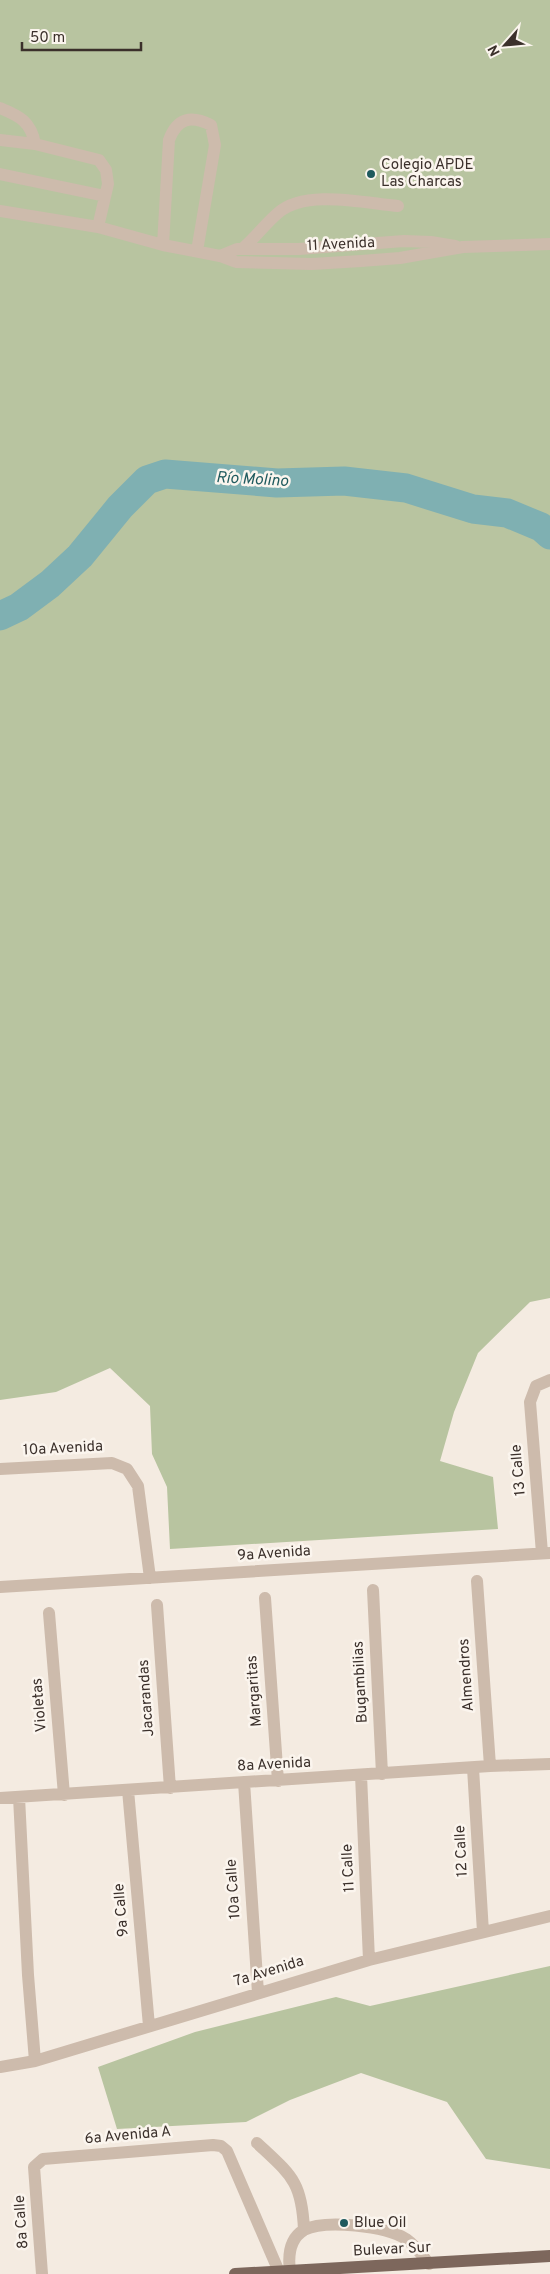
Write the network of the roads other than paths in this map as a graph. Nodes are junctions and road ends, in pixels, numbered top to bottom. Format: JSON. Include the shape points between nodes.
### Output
{"nodes":[{"id":1,"x":0,"y":108,"type":"edge"},
{"id":2,"x":0,"y":140,"type":"edge"},
{"id":3,"x":35,"y":144,"type":"junction"},
{"id":4,"x":0,"y":174,"type":"edge"},
{"id":5,"x":105,"y":196,"type":"junction"},
{"id":6,"x":398,"y":206,"type":"dead end"},
{"id":7,"x":0,"y":211,"type":"edge"},
{"id":8,"x":98,"y":227,"type":"junction"},
{"id":9,"x":550,"y":244,"type":"edge"},
{"id":10,"x":163,"y":245,"type":"junction"},
{"id":11,"x":463,"y":248,"type":"junction"},
{"id":12,"x":242,"y":249,"type":"junction"},
{"id":13,"x":196,"y":251,"type":"junction"},
{"id":14,"x":220,"y":256,"type":"junction"},
{"id":15,"x":550,"y":1380,"type":"edge"},
{"id":16,"x":0,"y":1469,"type":"edge"},
{"id":17,"x":546,"y":1553,"type":"edge"},
{"id":18,"x":150,"y":1578,"type":"junction"},
{"id":19,"x":477,"y":1582,"type":"dead end"},
{"id":20,"x":0,"y":1587,"type":"edge"},
{"id":21,"x":373,"y":1590,"type":"dead end"},
{"id":22,"x":264,"y":1598,"type":"dead end"},
{"id":23,"x":157,"y":1605,"type":"dead end"},
{"id":24,"x":49,"y":1613,"type":"dead end"},
{"id":25,"x":550,"y":1764,"type":"edge"},
{"id":26,"x":490,"y":1766,"type":"junction"},
{"id":27,"x":473,"y":1768,"type":"junction"},
{"id":28,"x":382,"y":1774,"type":"junction"},
{"id":29,"x":361,"y":1775,"type":"junction"},
{"id":30,"x":278,"y":1781,"type":"junction"},
{"id":31,"x":244,"y":1782,"type":"junction"},
{"id":32,"x":170,"y":1788,"type":"junction"},
{"id":33,"x":128,"y":1790,"type":"junction"},
{"id":34,"x":64,"y":1795,"type":"junction"},
{"id":35,"x":19,"y":1797,"type":"junction"},
{"id":36,"x":0,"y":1798,"type":"edge"},
{"id":37,"x":550,"y":1916,"type":"edge"},
{"id":38,"x":483,"y":1932,"type":"junction"},
{"id":39,"x":369,"y":1960,"type":"junction"},
{"id":40,"x":258,"y":1993,"type":"junction"},
{"id":41,"x":149,"y":2026,"type":"junction"},
{"id":42,"x":35,"y":2061,"type":"junction"},
{"id":43,"x":0,"y":2067,"type":"edge"},
{"id":44,"x":257,"y":2143,"type":"dead end"},
{"id":45,"x":34,"y":2167,"type":"joint"},
{"id":46,"x":304,"y":2230,"type":"junction"},
{"id":47,"x":550,"y":2256,"type":"edge"},
{"id":48,"x":429,"y":2264,"type":"junction"},
{"id":49,"x":283,"y":2272,"type":"edge"},
{"id":50,"x":42,"y":2274,"type":"edge"},
{"id":51,"x":235,"y":2274,"type":"edge"}],
"edges":[{"from":1,"to":3,"type":"street","via":[[26,122],[33,131]]},
{"from":2,"to":3,"type":"street"},
{"from":3,"to":5,"type":"street","via":[[99,160],[106,170],[108,184]]},
{"from":4,"to":5,"type":"street"},
{"from":5,"to":8,"type":"street"},
{"from":6,"to":12,"type":"street","via":[[314,200],[295,202],[278,213]]},
{"from":7,"to":8,"type":"street","name":"11 Avenida"},
{"from":8,"to":10,"type":"street","name":"11 Avenida"},
{"from":9,"to":11,"type":"street","name":"11 Avenida"},
{"from":10,"to":13,"type":"street","name":"11 Avenida"},
{"from":10,"to":13,"type":"street","via":[[169,140],[179,122],[199,120],[211,126],[215,145]]},
{"from":11,"to":12,"type":"street","name":"11 Avenida","via":[[404,241],[299,249]]},
{"from":11,"to":14,"type":"street","name":"11 Avenida","via":[[400,258],[312,264],[236,262]]},
{"from":12,"to":14,"type":"street","name":"11 Avenida"},
{"from":13,"to":14,"type":"street","name":"11 Avenida"},
{"from":15,"to":17,"type":"street","name":"13 Calle","via":[[536,1386],[530,1402]]},
{"from":16,"to":18,"type":"street","name":"10a Avenida","via":[[112,1463],[127,1469],[138,1486]]},
{"from":17,"to":18,"type":"street","name":"9a Avenida"},
{"from":18,"to":20,"type":"street","name":"9a Avenida"},
{"from":19,"to":26,"type":"street","name":"Almendros"},
{"from":21,"to":28,"type":"street","name":"Bugambilias"},
{"from":22,"to":30,"type":"street","name":"Margaritas"},
{"from":23,"to":32,"type":"street","name":"Jacarandas"},
{"from":24,"to":34,"type":"street","name":"Violetas"},
{"from":25,"to":26,"type":"street","name":"8a Avenida"},
{"from":26,"to":27,"type":"street","name":"8a Avenida"},
{"from":27,"to":28,"type":"street","name":"8a Avenida"},
{"from":27,"to":38,"type":"street","name":"12 Calle"},
{"from":28,"to":29,"type":"street","name":"8a Avenida"},
{"from":29,"to":30,"type":"street","name":"8a Avenida"},
{"from":29,"to":39,"type":"street","name":"11 Calle"},
{"from":30,"to":31,"type":"street","name":"8a Avenida"},
{"from":31,"to":32,"type":"street","name":"8a Avenida"},
{"from":31,"to":40,"type":"street","name":"10a Calle"},
{"from":32,"to":33,"type":"street","name":"8a Avenida"},
{"from":33,"to":34,"type":"street","name":"8a Avenida"},
{"from":33,"to":41,"type":"street","name":"9a Calle"},
{"from":34,"to":35,"type":"street","name":"8a Avenida"},
{"from":35,"to":36,"type":"street","name":"8a Avenida"},
{"from":35,"to":42,"type":"street"},
{"from":37,"to":38,"type":"street","name":"7a Avenida"},
{"from":38,"to":39,"type":"street","name":"7a Avenida"},
{"from":39,"to":40,"type":"street","name":"7a Avenida"},
{"from":40,"to":41,"type":"street","name":"7a Avenida"},
{"from":41,"to":42,"type":"street","name":"7a Avenida"},
{"from":42,"to":43,"type":"street","name":"7a Avenida"},
{"from":44,"to":46,"type":"street","via":[[294,2180],[303,2204]]},
{"from":45,"to":49,"type":"street","name":"6a Avenida A","via":[[43,2159],[221,2146],[227,2151]]},
{"from":45,"to":50,"type":"street","name":"8a Calle"},
{"from":46,"to":48,"type":"street","via":[[328,2224],[373,2228],[404,2238]]},
{"from":46,"to":49,"type":"street","via":[[294,2241]]},
{"from":47,"to":48,"type":"main road","name":"Bulevar Sur"},
{"from":48,"to":49,"type":"main road","name":"Bulevar Sur"},
{"from":49,"to":51,"type":"main road","name":"Bulevar Sur"}]}
